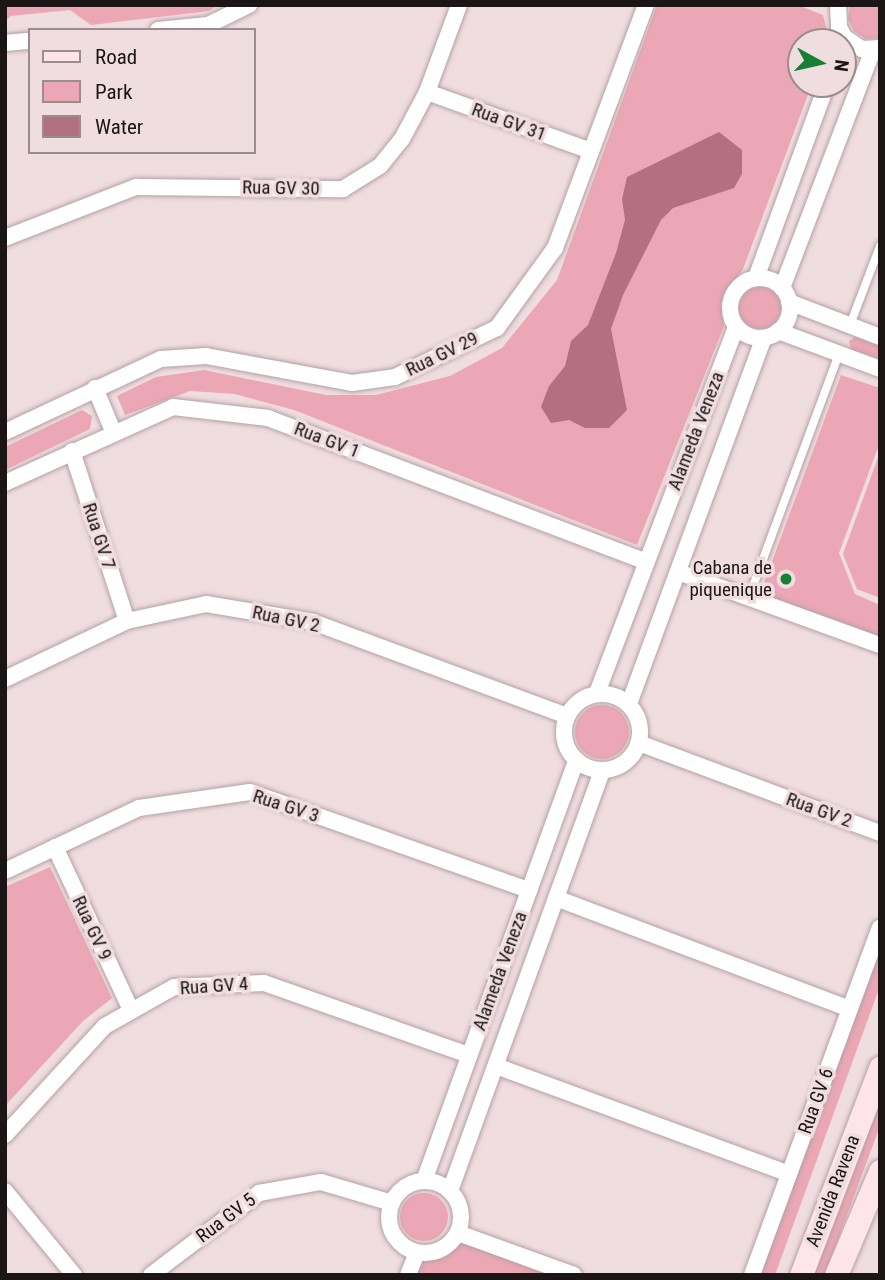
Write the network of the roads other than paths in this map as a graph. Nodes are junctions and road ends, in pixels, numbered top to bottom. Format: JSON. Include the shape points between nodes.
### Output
{"nodes":[{"id":1,"x":249,"y":5,"type":"edge"},
{"id":2,"x":459,"y":5,"type":"edge"},
{"id":3,"x":646,"y":5,"type":"edge"},
{"id":4,"x":838,"y":5,"type":"edge"},
{"id":5,"x":178,"y":28,"type":"edge"},
{"id":6,"x":839,"y":28,"type":"edge"},
{"id":7,"x":28,"y":41,"type":"edge"},
{"id":8,"x":5,"y":44,"type":"edge"},
{"id":9,"x":857,"y":45,"type":"edge"},
{"id":10,"x":876,"y":49,"type":"edge"},
{"id":11,"x":427,"y":92,"type":"junction"},
{"id":12,"x":822,"y":98,"type":"edge"},
{"id":13,"x":591,"y":151,"type":"junction"},
{"id":14,"x":5,"y":238,"type":"edge"},
{"id":15,"x":880,"y":246,"type":"edge"},
{"id":16,"x":877,"y":261,"type":"edge"},
{"id":17,"x":755,"y":278,"type":"junction"},
{"id":18,"x":785,"y":295,"type":"junction"},
{"id":19,"x":850,"y":326,"type":"junction"},
{"id":20,"x":736,"y":327,"type":"junction"},
{"id":21,"x":771,"y":334,"type":"junction"},
{"id":22,"x":880,"y":337,"type":"edge"},
{"id":23,"x":839,"y":354,"type":"junction"},
{"id":24,"x":880,"y":369,"type":"edge"},
{"id":25,"x":95,"y":388,"type":"junction"},
{"id":26,"x":5,"y":431,"type":"edge"},
{"id":27,"x":113,"y":431,"type":"junction"},
{"id":28,"x":72,"y":451,"type":"junction"},
{"id":29,"x":5,"y":483,"type":"edge"},
{"id":30,"x":647,"y":562,"type":"junction"},
{"id":31,"x":678,"y":572,"type":"junction"},
{"id":32,"x":749,"y":598,"type":"junction"},
{"id":33,"x":127,"y":621,"type":"junction"},
{"id":34,"x":880,"y":645,"type":"edge"},
{"id":35,"x":5,"y":679,"type":"edge"},
{"id":36,"x":597,"y":693,"type":"junction"},
{"id":37,"x":629,"y":704,"type":"junction"},
{"id":38,"x":567,"y":716,"type":"junction"},
{"id":39,"x":639,"y":743,"type":"junction"},
{"id":40,"x":576,"y":760,"type":"junction"},
{"id":41,"x":602,"y":771,"type":"junction"},
{"id":42,"x":880,"y":833,"type":"edge"},
{"id":43,"x":55,"y":847,"type":"junction"},
{"id":44,"x":5,"y":871,"type":"edge"},
{"id":45,"x":529,"y":890,"type":"junction"},
{"id":46,"x":556,"y":898,"type":"junction"},
{"id":47,"x":880,"y":928,"type":"edge"},
{"id":48,"x":500,"y":971,"type":"junction"},
{"id":49,"x":526,"y":981,"type":"junction"},
{"id":50,"x":130,"y":1008,"type":"junction"},
{"id":51,"x":850,"y":1009,"type":"junction"},
{"id":52,"x":469,"y":1055,"type":"junction"},
{"id":53,"x":496,"y":1066,"type":"junction"},
{"id":54,"x":880,"y":1069,"type":"edge"},
{"id":55,"x":5,"y":1135,"type":"edge"},
{"id":56,"x":880,"y":1171,"type":"edge"},
{"id":57,"x":789,"y":1174,"type":"junction"},
{"id":58,"x":424,"y":1181,"type":"junction"},
{"id":59,"x":5,"y":1191,"type":"edge"},
{"id":60,"x":450,"y":1191,"type":"junction"},
{"id":61,"x":391,"y":1203,"type":"junction"},
{"id":62,"x":458,"y":1233,"type":"junction"},
{"id":63,"x":417,"y":1253,"type":"junction"},
{"id":64,"x":74,"y":1275,"type":"edge"},
{"id":65,"x":151,"y":1275,"type":"edge"},
{"id":66,"x":408,"y":1275,"type":"edge"},
{"id":67,"x":574,"y":1275,"type":"edge"},
{"id":68,"x":752,"y":1275,"type":"edge"},
{"id":69,"x":801,"y":1275,"type":"edge"},
{"id":70,"x":836,"y":1275,"type":"edge"}],
"edges":[{"from":1,"to":5,"type":"street","via":[[208,25]]},
{"from":2,"to":11,"type":"street","name":"Rua GV 30"},
{"from":3,"to":13,"type":"street","name":"Rua GV 29"},
{"from":4,"to":6,"type":"street"},
{"from":7,"to":8,"type":"street"},
{"from":9,"to":10,"type":"street"},
{"from":10,"to":18,"type":"street"},
{"from":11,"to":13,"type":"street","name":"Rua GV 31"},
{"from":11,"to":14,"type":"street","name":"Rua GV 30","via":[[402,139],[380,166],[343,189],[136,187]]},
{"from":12,"to":17,"type":"street"},
{"from":13,"to":25,"type":"street","name":"Rua GV 29","via":[[555,248],[497,328],[395,377],[352,383],[206,356],[161,359]]},
{"from":15,"to":16,"type":"lane"},
{"from":16,"to":19,"type":"lane"},
{"from":17,"to":18,"type":"street"},
{"from":17,"to":20,"type":"street","via":[[740,286],[731,301]]},
{"from":18,"to":19,"type":"street"},
{"from":18,"to":21,"type":"street","via":[[788,318]]},
{"from":19,"to":22,"type":"street"},
{"from":19,"to":23,"type":"street"},
{"from":20,"to":21,"type":"street"},
{"from":20,"to":30,"type":"street","name":"Alameda Veneza"},
{"from":21,"to":23,"type":"street"},
{"from":21,"to":31,"type":"street","name":"Alameda Veneza"},
{"from":23,"to":24,"type":"street"},
{"from":23,"to":32,"type":"lane"},
{"from":25,"to":26,"type":"street","name":"Rua GV 29"},
{"from":25,"to":27,"type":"street"},
{"from":27,"to":28,"type":"street","name":"Rua GV 1"},
{"from":27,"to":30,"type":"street","name":"Rua GV 1","via":[[173,407],[268,418]]},
{"from":28,"to":29,"type":"street","name":"Rua GV 1"},
{"from":28,"to":33,"type":"street","name":"Rua GV 7"},
{"from":30,"to":36,"type":"street","name":"Alameda Veneza"},
{"from":31,"to":32,"type":"street"},
{"from":31,"to":37,"type":"street","name":"Alameda Veneza"},
{"from":32,"to":34,"type":"street"},
{"from":33,"to":35,"type":"street","name":"Rua GV 2"},
{"from":33,"to":38,"type":"street","name":"Rua GV 2","via":[[206,604],[313,622]]},
{"from":36,"to":37,"type":"street"},
{"from":36,"to":38,"type":"street","via":[[579,701]]},
{"from":37,"to":39,"type":"street","via":[[640,722]]},
{"from":38,"to":40,"type":"street","via":[[564,740]]},
{"from":39,"to":41,"type":"street","via":[[625,763]]},
{"from":39,"to":42,"type":"street","name":"Rua GV 2"},
{"from":40,"to":41,"type":"street"},
{"from":40,"to":45,"type":"street","name":"Alameda Veneza"},
{"from":41,"to":46,"type":"street","name":"Alameda Veneza"},
{"from":43,"to":44,"type":"street","name":"Rua GV 3"},
{"from":43,"to":45,"type":"street","name":"Rua GV 3","via":[[139,808],[250,792]]},
{"from":43,"to":50,"type":"street","name":"Rua GV 9"},
{"from":45,"to":48,"type":"street","name":"Alameda Veneza"},
{"from":46,"to":49,"type":"street","name":"Alameda Veneza"},
{"from":46,"to":51,"type":"street"},
{"from":47,"to":51,"type":"street","name":"Rua GV 6"},
{"from":48,"to":49,"type":"street"},
{"from":48,"to":52,"type":"street","name":"Alameda Veneza"},
{"from":49,"to":53,"type":"street","name":"Alameda Veneza"},
{"from":50,"to":52,"type":"street","name":"Rua GV 4","via":[[174,987],[264,983]]},
{"from":50,"to":55,"type":"street","name":"Rua GV 4","via":[[105,1026]]},
{"from":51,"to":57,"type":"street","name":"Rua GV 6"},
{"from":52,"to":58,"type":"street","name":"Alameda Veneza"},
{"from":53,"to":57,"type":"street"},
{"from":53,"to":60,"type":"street","name":"Alameda Veneza"},
{"from":54,"to":69,"type":"street","name":"Avenida Ravena"},
{"from":56,"to":70,"type":"street","name":"Avenida Ravena"},
{"from":57,"to":68,"type":"street","name":"Rua GV 6"},
{"from":58,"to":60,"type":"street"},
{"from":58,"to":61,"type":"street","via":[[405,1187]]},
{"from":59,"to":64,"type":"street"},
{"from":60,"to":62,"type":"street","via":[[460,1211]]},
{"from":61,"to":63,"type":"street","via":[[393,1234]]},
{"from":61,"to":65,"type":"street","name":"Rua GV 5","via":[[321,1182],[259,1193]]},
{"from":62,"to":63,"type":"street","via":[[441,1250]]},
{"from":62,"to":67,"type":"street"},
{"from":63,"to":66,"type":"street"}]}
